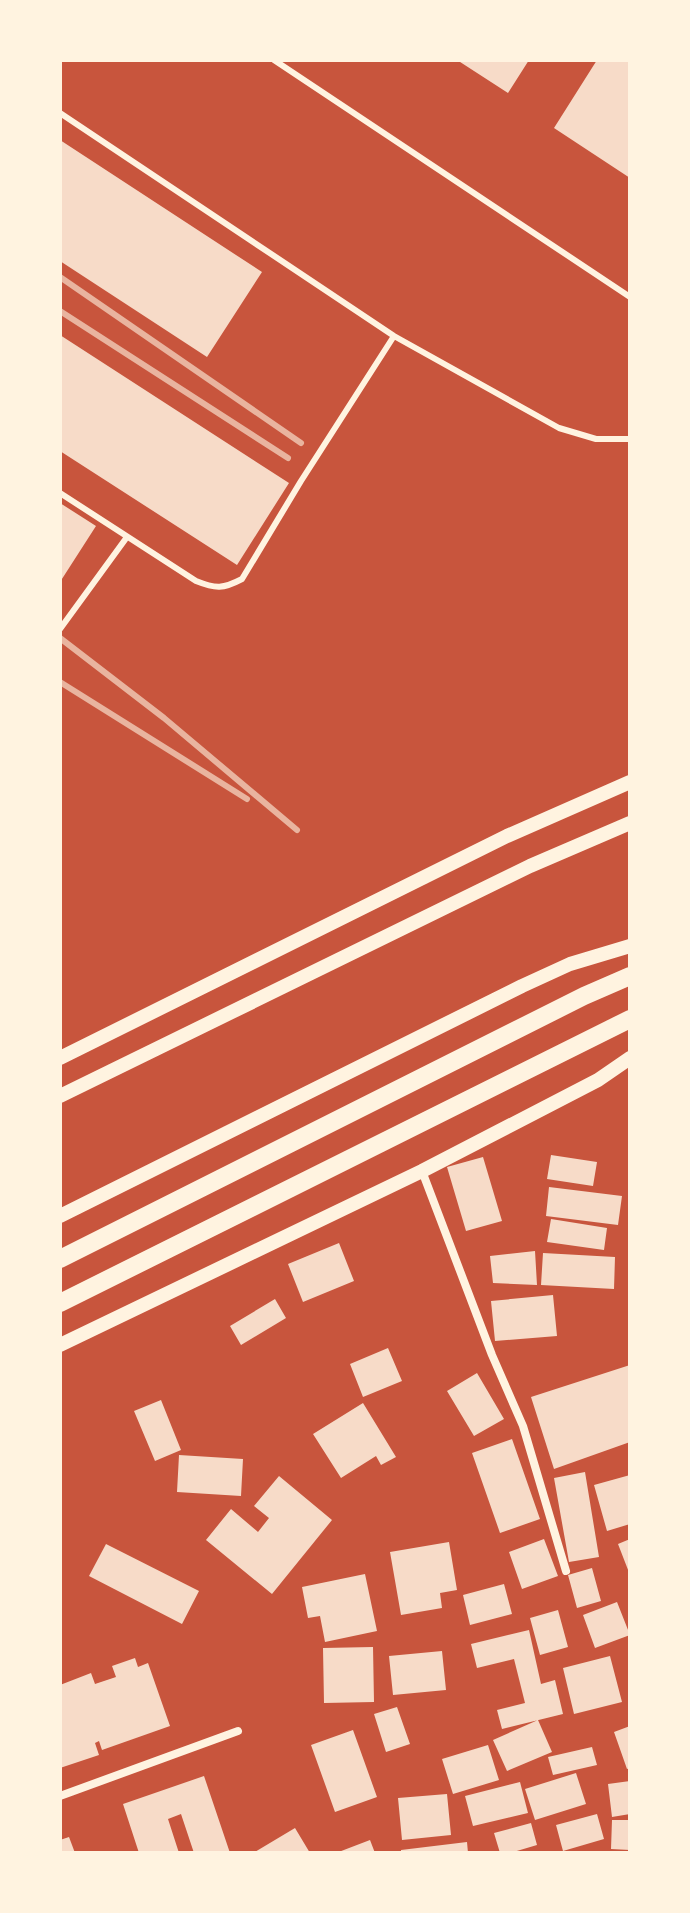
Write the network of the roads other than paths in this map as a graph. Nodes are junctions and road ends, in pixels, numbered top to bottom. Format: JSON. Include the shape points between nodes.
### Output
{"nodes":[{"id":1,"x":274,"y":60,"type":"edge"},
{"id":2,"x":60,"y":113,"type":"edge"},
{"id":3,"x":630,"y":297,"type":"edge"},
{"id":4,"x":394,"y":336,"type":"junction"},
{"id":5,"x":630,"y":439,"type":"edge"},
{"id":6,"x":60,"y":493,"type":"edge"},
{"id":7,"x":127,"y":537,"type":"junction"},
{"id":8,"x":60,"y":629,"type":"edge"},
{"id":9,"x":630,"y":782,"type":"edge"},
{"id":10,"x":630,"y":823,"type":"edge"},
{"id":11,"x":630,"y":946,"type":"edge"},
{"id":12,"x":630,"y":976,"type":"edge"},
{"id":13,"x":630,"y":1019,"type":"edge"},
{"id":14,"x":60,"y":1058,"type":"edge"},
{"id":15,"x":630,"y":1058,"type":"edge"},
{"id":16,"x":60,"y":1096,"type":"edge"},
{"id":17,"x":422,"y":1171,"type":"junction"},
{"id":18,"x":60,"y":1216,"type":"edge"},
{"id":19,"x":60,"y":1259,"type":"edge"},
{"id":20,"x":60,"y":1303,"type":"edge"},
{"id":21,"x":60,"y":1345,"type":"edge"},
{"id":22,"x":566,"y":1571,"type":"dead end"},
{"id":23,"x":238,"y":1731,"type":"dead end"},
{"id":24,"x":60,"y":1796,"type":"edge"}],
"edges":[{"from":1,"to":3,"type":"lane"},
{"from":2,"to":4,"type":"lane"},
{"from":4,"to":5,"type":"lane","via":[[559,428],[596,439]]},
{"from":4,"to":7,"type":"lane","via":[[242,579],[212,587]]},
{"from":6,"to":7,"type":"lane"},
{"from":7,"to":8,"type":"lane"},
{"from":9,"to":14,"type":"street","via":[[507,836]]},
{"from":10,"to":16,"type":"street","via":[[530,866]]},
{"from":11,"to":18,"type":"street","via":[[522,986]]},
{"from":12,"to":19,"type":"highway"},
{"from":13,"to":20,"type":"highway"},
{"from":15,"to":17,"type":"street","via":[[598,1080]]},
{"from":17,"to":21,"type":"street"},
{"from":17,"to":22,"type":"street","via":[[523,1426]]},
{"from":23,"to":24,"type":"street"}]}
